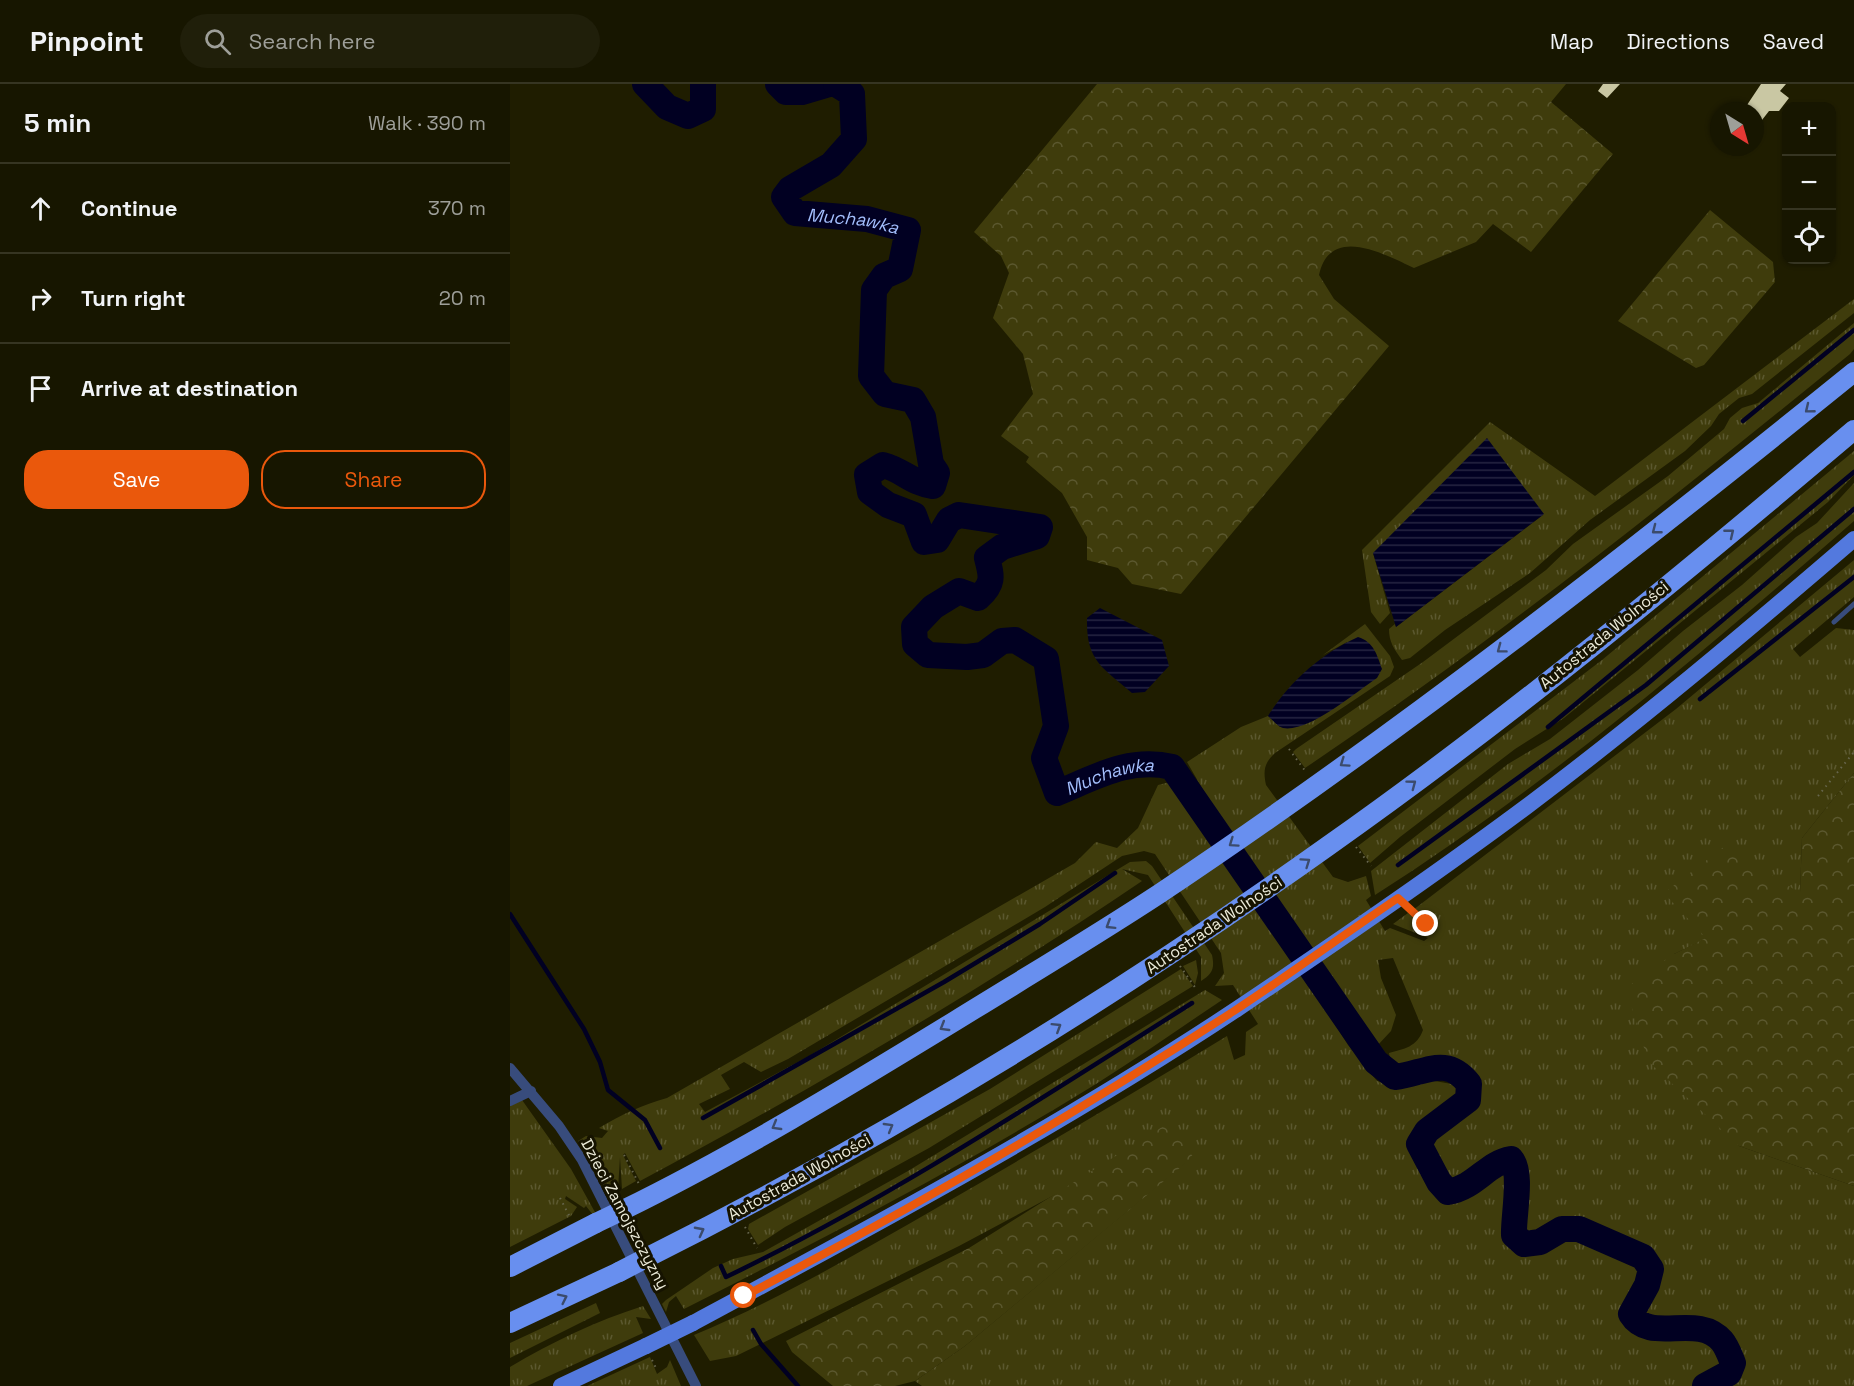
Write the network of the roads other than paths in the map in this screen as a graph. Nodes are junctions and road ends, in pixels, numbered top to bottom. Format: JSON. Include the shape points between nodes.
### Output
{"nodes":[{"id":1,"x":1854,"y":372,"type":"edge"},
{"id":2,"x":1854,"y":430,"type":"edge"},
{"id":3,"x":1854,"y":539,"type":"edge"},
{"id":4,"x":1854,"y":604,"type":"edge"},
{"id":5,"x":1834,"y":622,"type":"dead end"},
{"id":6,"x":510,"y":1068,"type":"edge"},
{"id":7,"x":531,"y":1091,"type":"junction"},
{"id":8,"x":510,"y":1101,"type":"edge"},
{"id":9,"x":510,"y":1267,"type":"edge"},
{"id":10,"x":510,"y":1323,"type":"edge"},
{"id":11,"x":561,"y":1386,"type":"edge"},
{"id":12,"x":696,"y":1386,"type":"edge"}],
"edges":[{"from":1,"to":9,"type":"highway","one_way":true,"bridge":true,"via":[[1542,619],[1160,893],[770,1130]]},
{"from":10,"to":2,"type":"highway","name":"Autostrada Wolności","one_way":true,"bridge":true,"via":[[762,1198],[906,1118],[1189,943],[1332,844],[1547,681]]},
{"from":3,"to":11,"type":"main road","bridge":true,"via":[[1628,728],[1526,807],[1235,1010],[977,1168],[693,1323]]},
{"from":4,"to":5,"type":"lane"},
{"from":6,"to":7,"type":"street","name":"Dzieci Zamojszczyzny"},
{"from":7,"to":8,"type":"street"},
{"from":7,"to":12,"type":"street","name":"Dzieci Zamojszczyzny","via":[[559,1126],[591,1178]]}]}
